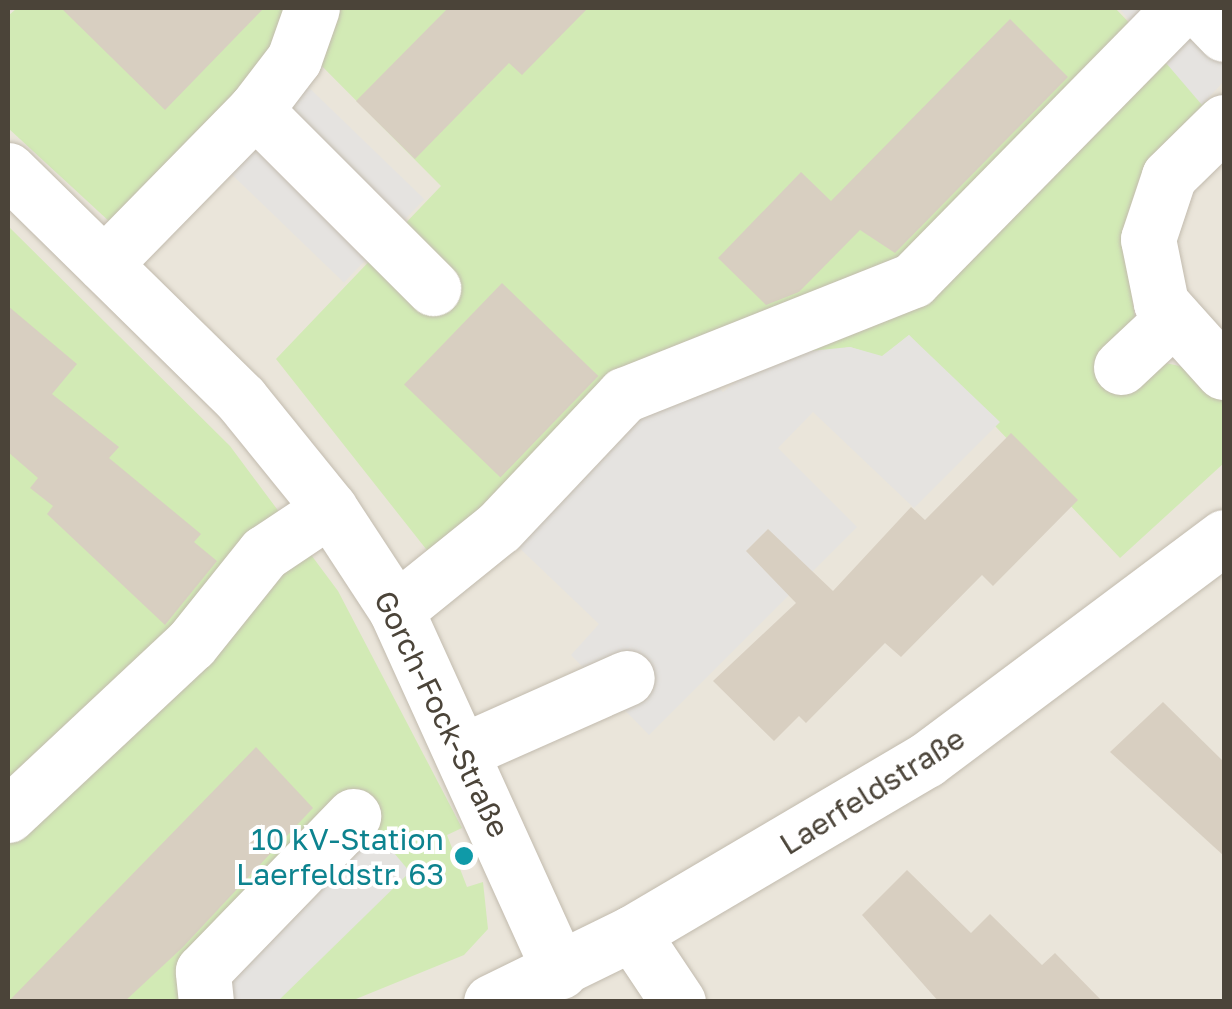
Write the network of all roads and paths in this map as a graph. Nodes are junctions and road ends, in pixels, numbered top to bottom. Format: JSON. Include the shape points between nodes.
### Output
{"nodes":[{"id":1,"x":312,"y":8,"type":"edge"},
{"id":2,"x":1180,"y":8,"type":"edge"},
{"id":3,"x":1199,"y":8,"type":"edge"},
{"id":4,"x":1224,"y":34,"type":"edge"},
{"id":5,"x":255,"y":110,"type":"junction"},
{"id":6,"x":1224,"y":122,"type":"edge"},
{"id":7,"x":8,"y":170,"type":"edge"},
{"id":8,"x":104,"y":264,"type":"junction"},
{"id":9,"x":433,"y":288,"type":"dead end"},
{"id":10,"x":1171,"y":320,"type":"junction"},
{"id":11,"x":1122,"y":367,"type":"dead end"},
{"id":12,"x":1223,"y":372,"type":"edge"},
{"id":13,"x":330,"y":508,"type":"junction"},
{"id":14,"x":1224,"y":537,"type":"edge"},
{"id":15,"x":396,"y":610,"type":"junction"},
{"id":16,"x":627,"y":678,"type":"dead end"},
{"id":17,"x":465,"y":750,"type":"junction"},
{"id":18,"x":8,"y":815,"type":"edge"},
{"id":19,"x":353,"y":816,"type":"dead end"},
{"id":20,"x":632,"y":933,"type":"junction"},
{"id":21,"x":560,"y":971,"type":"junction"},
{"id":22,"x":206,"y":1002,"type":"edge"},
{"id":23,"x":491,"y":1002,"type":"edge"},
{"id":24,"x":678,"y":1002,"type":"edge"}],
"edges":[{"from":1,"to":5,"type":"street","via":[[294,58]]},
{"from":2,"to":15,"type":"street","via":[[913,280],[624,394],[499,528]]},
{"from":3,"to":4,"type":"street"},
{"from":5,"to":8,"type":"street"},
{"from":5,"to":9,"type":"street"},
{"from":6,"to":10,"type":"street","via":[[1168,176],[1148,239]]},
{"from":7,"to":8,"type":"street","name":"Gorch-Fock-Straße"},
{"from":8,"to":13,"type":"street","name":"Gorch-Fock-Straße","via":[[240,398]]},
{"from":10,"to":11,"type":"street"},
{"from":10,"to":12,"type":"street"},
{"from":13,"to":15,"type":"street","name":"Gorch-Fock-Straße"},
{"from":13,"to":18,"type":"street","via":[[264,554],[192,644]]},
{"from":14,"to":20,"type":"street","name":"Laerfeldstraße","via":[[926,760]]},
{"from":15,"to":17,"type":"street","name":"Gorch-Fock-Straße"},
{"from":16,"to":17,"type":"street"},
{"from":17,"to":21,"type":"street","name":"Gorch-Fock-Straße"},
{"from":19,"to":22,"type":"street","via":[[203,970]]},
{"from":20,"to":21,"type":"street","name":"Laerfeldstraße"},
{"from":20,"to":24,"type":"street"},
{"from":21,"to":23,"type":"street","name":"Laerfeldstraße"}]}
